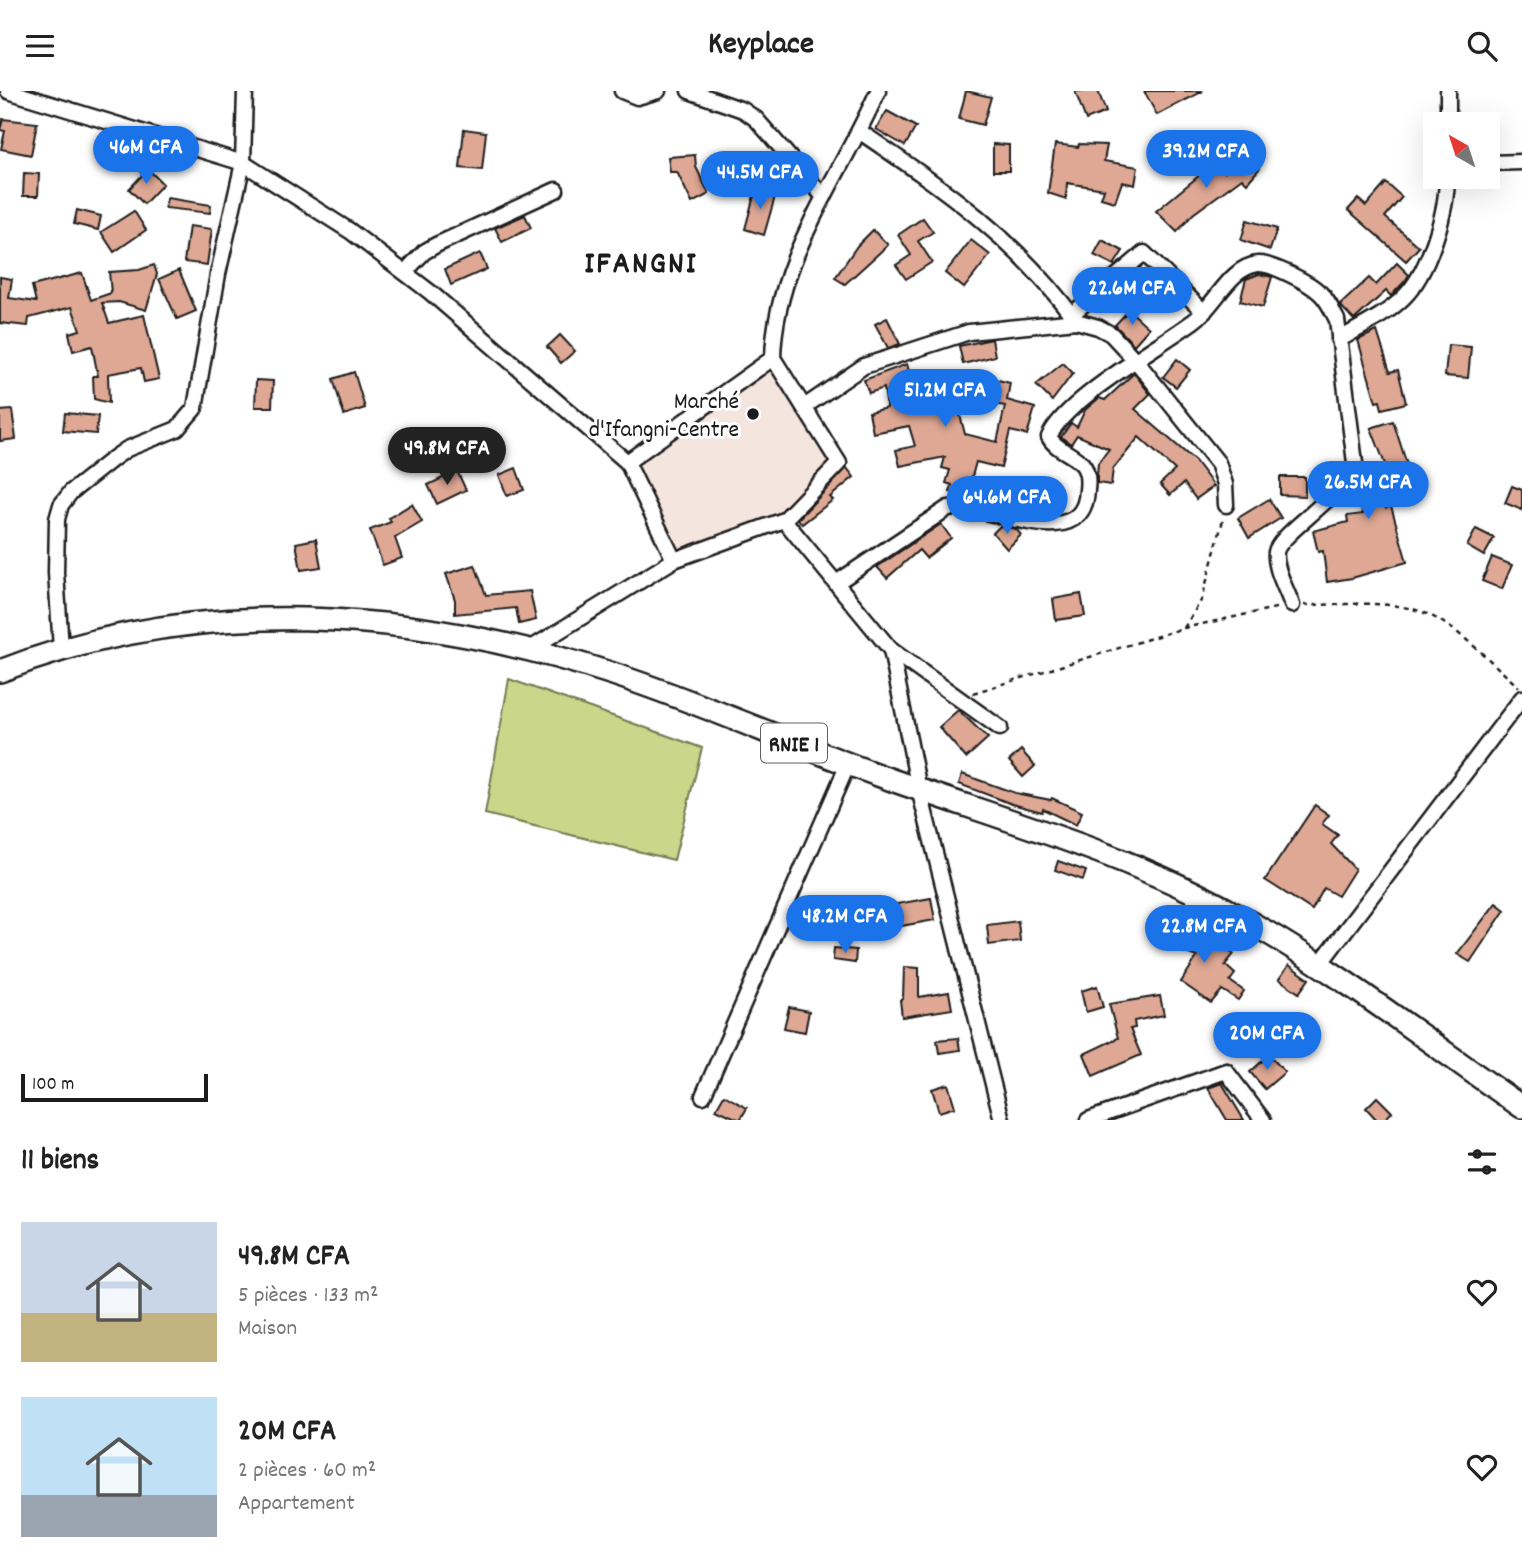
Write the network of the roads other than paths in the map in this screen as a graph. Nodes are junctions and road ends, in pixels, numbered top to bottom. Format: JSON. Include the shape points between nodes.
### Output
{"nodes":[{"id":1,"x":8,"y":91,"type":"edge"},
{"id":2,"x":245,"y":91,"type":"edge"},
{"id":3,"x":622,"y":91,"type":"edge"},
{"id":4,"x":658,"y":91,"type":"edge"},
{"id":5,"x":690,"y":91,"type":"edge"},
{"id":6,"x":878,"y":91,"type":"edge"},
{"id":7,"x":1448,"y":91,"type":"edge"},
{"id":8,"x":1448,"y":112,"type":"edge"},
{"id":9,"x":859,"y":131,"type":"junction"},
{"id":10,"x":1522,"y":162,"type":"edge"},
{"id":11,"x":243,"y":163,"type":"junction"},
{"id":12,"x":1500,"y":163,"type":"edge"},
{"id":13,"x":1447,"y":189,"type":"edge"},
{"id":14,"x":556,"y":190,"type":"dead end"},
{"id":15,"x":824,"y":197,"type":"junction"},
{"id":16,"x":405,"y":272,"type":"junction"},
{"id":17,"x":1204,"y":312,"type":"junction"},
{"id":18,"x":1074,"y":318,"type":"junction"},
{"id":19,"x":1339,"y":339,"type":"junction"},
{"id":20,"x":773,"y":358,"type":"junction"},
{"id":21,"x":1138,"y":362,"type":"junction"},
{"id":22,"x":804,"y":407,"type":"junction"},
{"id":23,"x":627,"y":462,"type":"junction"},
{"id":24,"x":1226,"y":505,"type":"road end"},
{"id":25,"x":784,"y":520,"type":"junction"},
{"id":26,"x":674,"y":561,"type":"junction"},
{"id":27,"x":836,"y":583,"type":"junction"},
{"id":28,"x":1292,"y":605,"type":"road end"},
{"id":29,"x":61,"y":649,"type":"junction"},
{"id":30,"x":530,"y":649,"type":"junction"},
{"id":31,"x":891,"y":650,"type":"junction"},
{"id":32,"x":0,"y":671,"type":"edge"},
{"id":33,"x":1522,"y":698,"type":"edge"},
{"id":34,"x":1000,"y":728,"type":"dead end"},
{"id":35,"x":848,"y":764,"type":"junction"},
{"id":36,"x":919,"y":789,"type":"junction"},
{"id":37,"x":1319,"y":965,"type":"junction"},
{"id":38,"x":703,"y":1096,"type":"dead end"},
{"id":39,"x":1522,"y":1107,"type":"edge"},
{"id":40,"x":1002,"y":1120,"type":"edge"},
{"id":41,"x":1088,"y":1120,"type":"edge"},
{"id":42,"x":1263,"y":1120,"type":"edge"}],
"edges":[{"from":1,"to":11,"type":"street"},
{"from":2,"to":11,"type":"street"},
{"from":3,"to":4,"type":"street","via":[[637,97]]},
{"from":5,"to":15,"type":"street","via":[[749,114]]},
{"from":6,"to":9,"type":"street"},
{"from":7,"to":8,"type":"street"},
{"from":9,"to":15,"type":"street"},
{"from":9,"to":18,"type":"street","via":[[956,196],[1049,285]]},
{"from":10,"to":12,"type":"street"},
{"from":11,"to":16,"type":"street","via":[[313,205]]},
{"from":11,"to":29,"type":"street","via":[[192,416],[177,429],[127,449],[61,505],[56,573]]},
{"from":13,"to":19,"type":"street","via":[[1447,201],[1414,287],[1401,301]]},
{"from":14,"to":16,"type":"street","via":[[436,245]]},
{"from":15,"to":20,"type":"street","via":[[791,267]]},
{"from":16,"to":23,"type":"street"},
{"from":17,"to":18,"type":"street","via":[[1144,253]]},
{"from":17,"to":19,"type":"street","via":[[1242,268],[1259,264],[1319,291],[1337,320]]},
{"from":17,"to":21,"type":"street"},
{"from":18,"to":21,"type":"street","via":[[1111,334]]},
{"from":18,"to":22,"type":"street","via":[[969,332],[864,366]]},
{"from":19,"to":28,"type":"street","via":[[1355,463],[1338,493],[1282,538],[1276,549]]},
{"from":20,"to":22,"type":"street"},
{"from":20,"to":23,"type":"street"},
{"from":21,"to":24,"type":"street","via":[[1218,463],[1226,484]]},
{"from":21,"to":27,"type":"street","via":[[1076,402],[1049,437],[1083,465],[1088,479],[1087,505],[1080,515],[1072,520],[1025,524],[961,506],[948,508]]},
{"from":22,"to":25,"type":"street","via":[[839,463]]},
{"from":23,"to":26,"type":"street"},
{"from":25,"to":26,"type":"street"},
{"from":25,"to":27,"type":"street"},
{"from":26,"to":30,"type":"street"},
{"from":27,"to":31,"type":"street"},
{"from":29,"to":30,"type":"highway","number":"RNIE 1","via":[[199,621],[311,617],[423,629]]},
{"from":29,"to":32,"type":"highway","number":"RNIE 1"},
{"from":30,"to":35,"type":"highway","number":"RNIE 1","via":[[617,675]]},
{"from":31,"to":34,"type":"street"},
{"from":31,"to":36,"type":"street"},
{"from":33,"to":37,"type":"street"},
{"from":35,"to":36,"type":"highway","number":"RNIE 1"},
{"from":35,"to":38,"type":"street"},
{"from":36,"to":37,"type":"highway","number":"RNIE 1","via":[[1149,869]]},
{"from":36,"to":40,"type":"street"},
{"from":37,"to":39,"type":"highway","number":"RNIE 1"},
{"from":41,"to":42,"type":"street","via":[[1226,1071]]}]}
